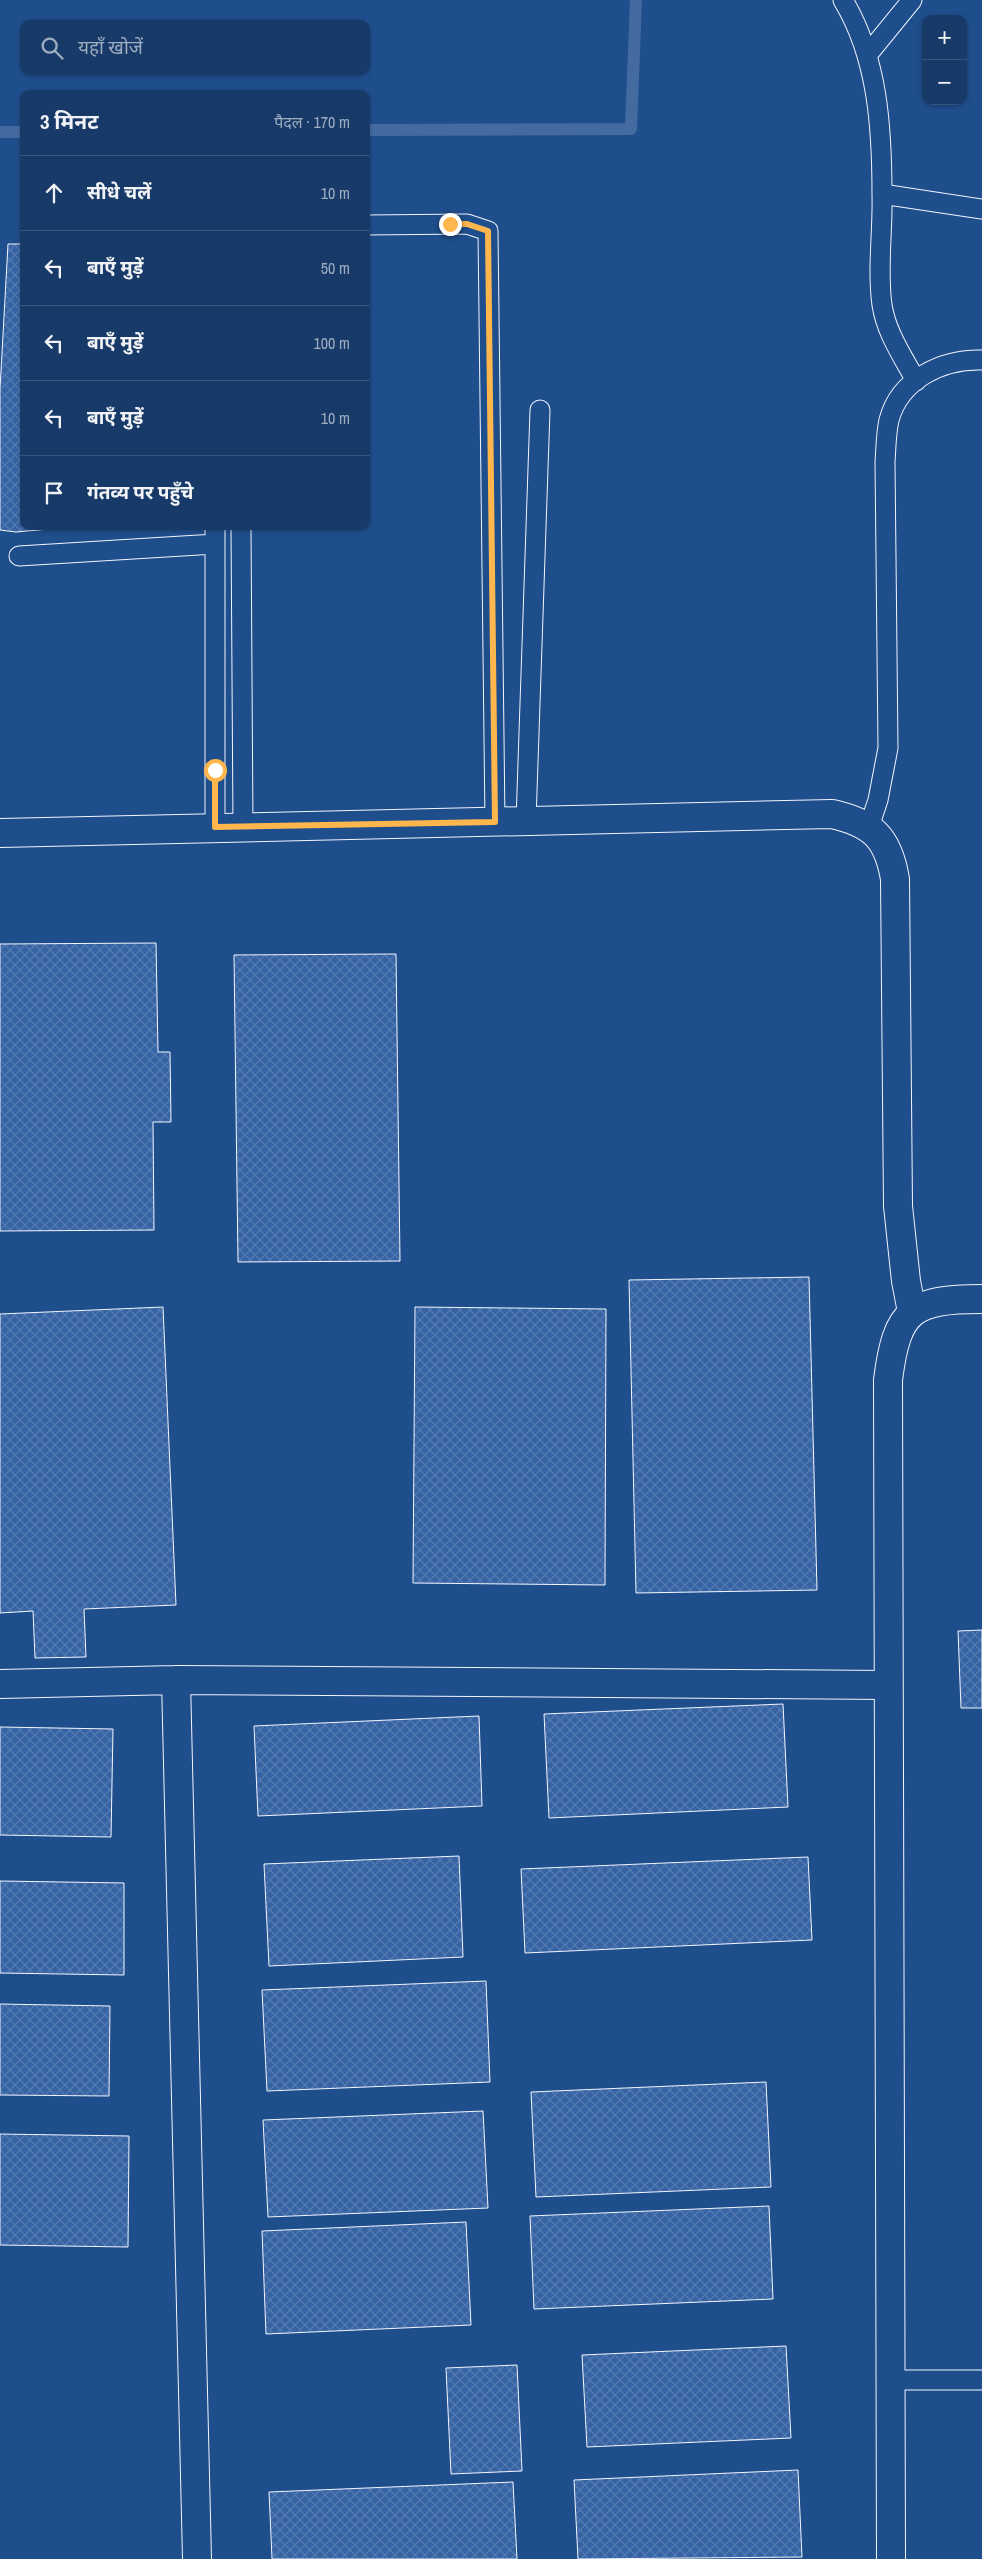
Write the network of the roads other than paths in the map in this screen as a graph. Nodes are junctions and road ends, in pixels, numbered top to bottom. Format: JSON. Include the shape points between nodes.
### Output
{"nodes":[{"id":1,"x":843,"y":0,"type":"edge"},
{"id":2,"x":912,"y":0,"type":"edge"},
{"id":3,"x":868,"y":54,"type":"junction"},
{"id":4,"x":882,"y":194,"type":"junction"},
{"id":5,"x":982,"y":209,"type":"edge"},
{"id":6,"x":370,"y":225,"type":"edge"},
{"id":7,"x":982,"y":360,"type":"edge"},
{"id":8,"x":916,"y":381,"type":"junction"},
{"id":9,"x":540,"y":410,"type":"dead end"},
{"id":10,"x":241,"y":530,"type":"edge"},
{"id":11,"x":215,"y":535,"type":"edge"},
{"id":12,"x":19,"y":556,"type":"dead end"},
{"id":13,"x":526,"y":821,"type":"junction"},
{"id":14,"x":495,"y":822,"type":"junction"},
{"id":15,"x":215,"y":827,"type":"junction"},
{"id":16,"x":243,"y":827,"type":"junction"},
{"id":17,"x":869,"y":827,"type":"junction"},
{"id":18,"x":0,"y":833,"type":"edge"},
{"id":19,"x":982,"y":1299,"type":"edge"},
{"id":20,"x":912,"y":1312,"type":"junction"},
{"id":21,"x":176,"y":1680,"type":"junction"},
{"id":22,"x":0,"y":1684,"type":"edge"},
{"id":23,"x":888,"y":1685,"type":"junction"},
{"id":24,"x":890,"y":2380,"type":"junction"},
{"id":25,"x":982,"y":2380,"type":"edge"},
{"id":26,"x":197,"y":2559,"type":"edge"},
{"id":27,"x":891,"y":2559,"type":"edge"}],
"edges":[{"from":1,"to":3,"type":"lane"},
{"from":2,"to":3,"type":"lane"},
{"from":3,"to":4,"type":"lane","via":[[875,83]]},
{"from":4,"to":5,"type":"lane"},
{"from":4,"to":8,"type":"lane","via":[[882,306],[892,335]]},
{"from":6,"to":14,"type":"lane","via":[[467,224],[488,231]]},
{"from":7,"to":8,"type":"lane","via":[[942,366],[928,371]]},
{"from":8,"to":17,"type":"lane","via":[[897,399],[889,420],[885,462],[888,748]]},
{"from":9,"to":13,"type":"lane"},
{"from":10,"to":16,"type":"lane"},
{"from":11,"to":12,"type":"lane"},
{"from":11,"to":15,"type":"lane"},
{"from":13,"to":14,"type":"street"},
{"from":13,"to":17,"type":"street","via":[[832,814],[852,818]]},
{"from":14,"to":16,"type":"street"},
{"from":15,"to":16,"type":"street"},
{"from":15,"to":18,"type":"street"},
{"from":17,"to":20,"type":"street","via":[[885,844],[895,879],[898,1206]]},
{"from":19,"to":20,"type":"street","via":[[931,1302]]},
{"from":20,"to":23,"type":"street","via":[[895,1338],[888,1380]]},
{"from":21,"to":22,"type":"street"},
{"from":21,"to":23,"type":"street"},
{"from":21,"to":26,"type":"street"},
{"from":23,"to":24,"type":"street"},
{"from":24,"to":25,"type":"lane"},
{"from":24,"to":27,"type":"street"}]}
